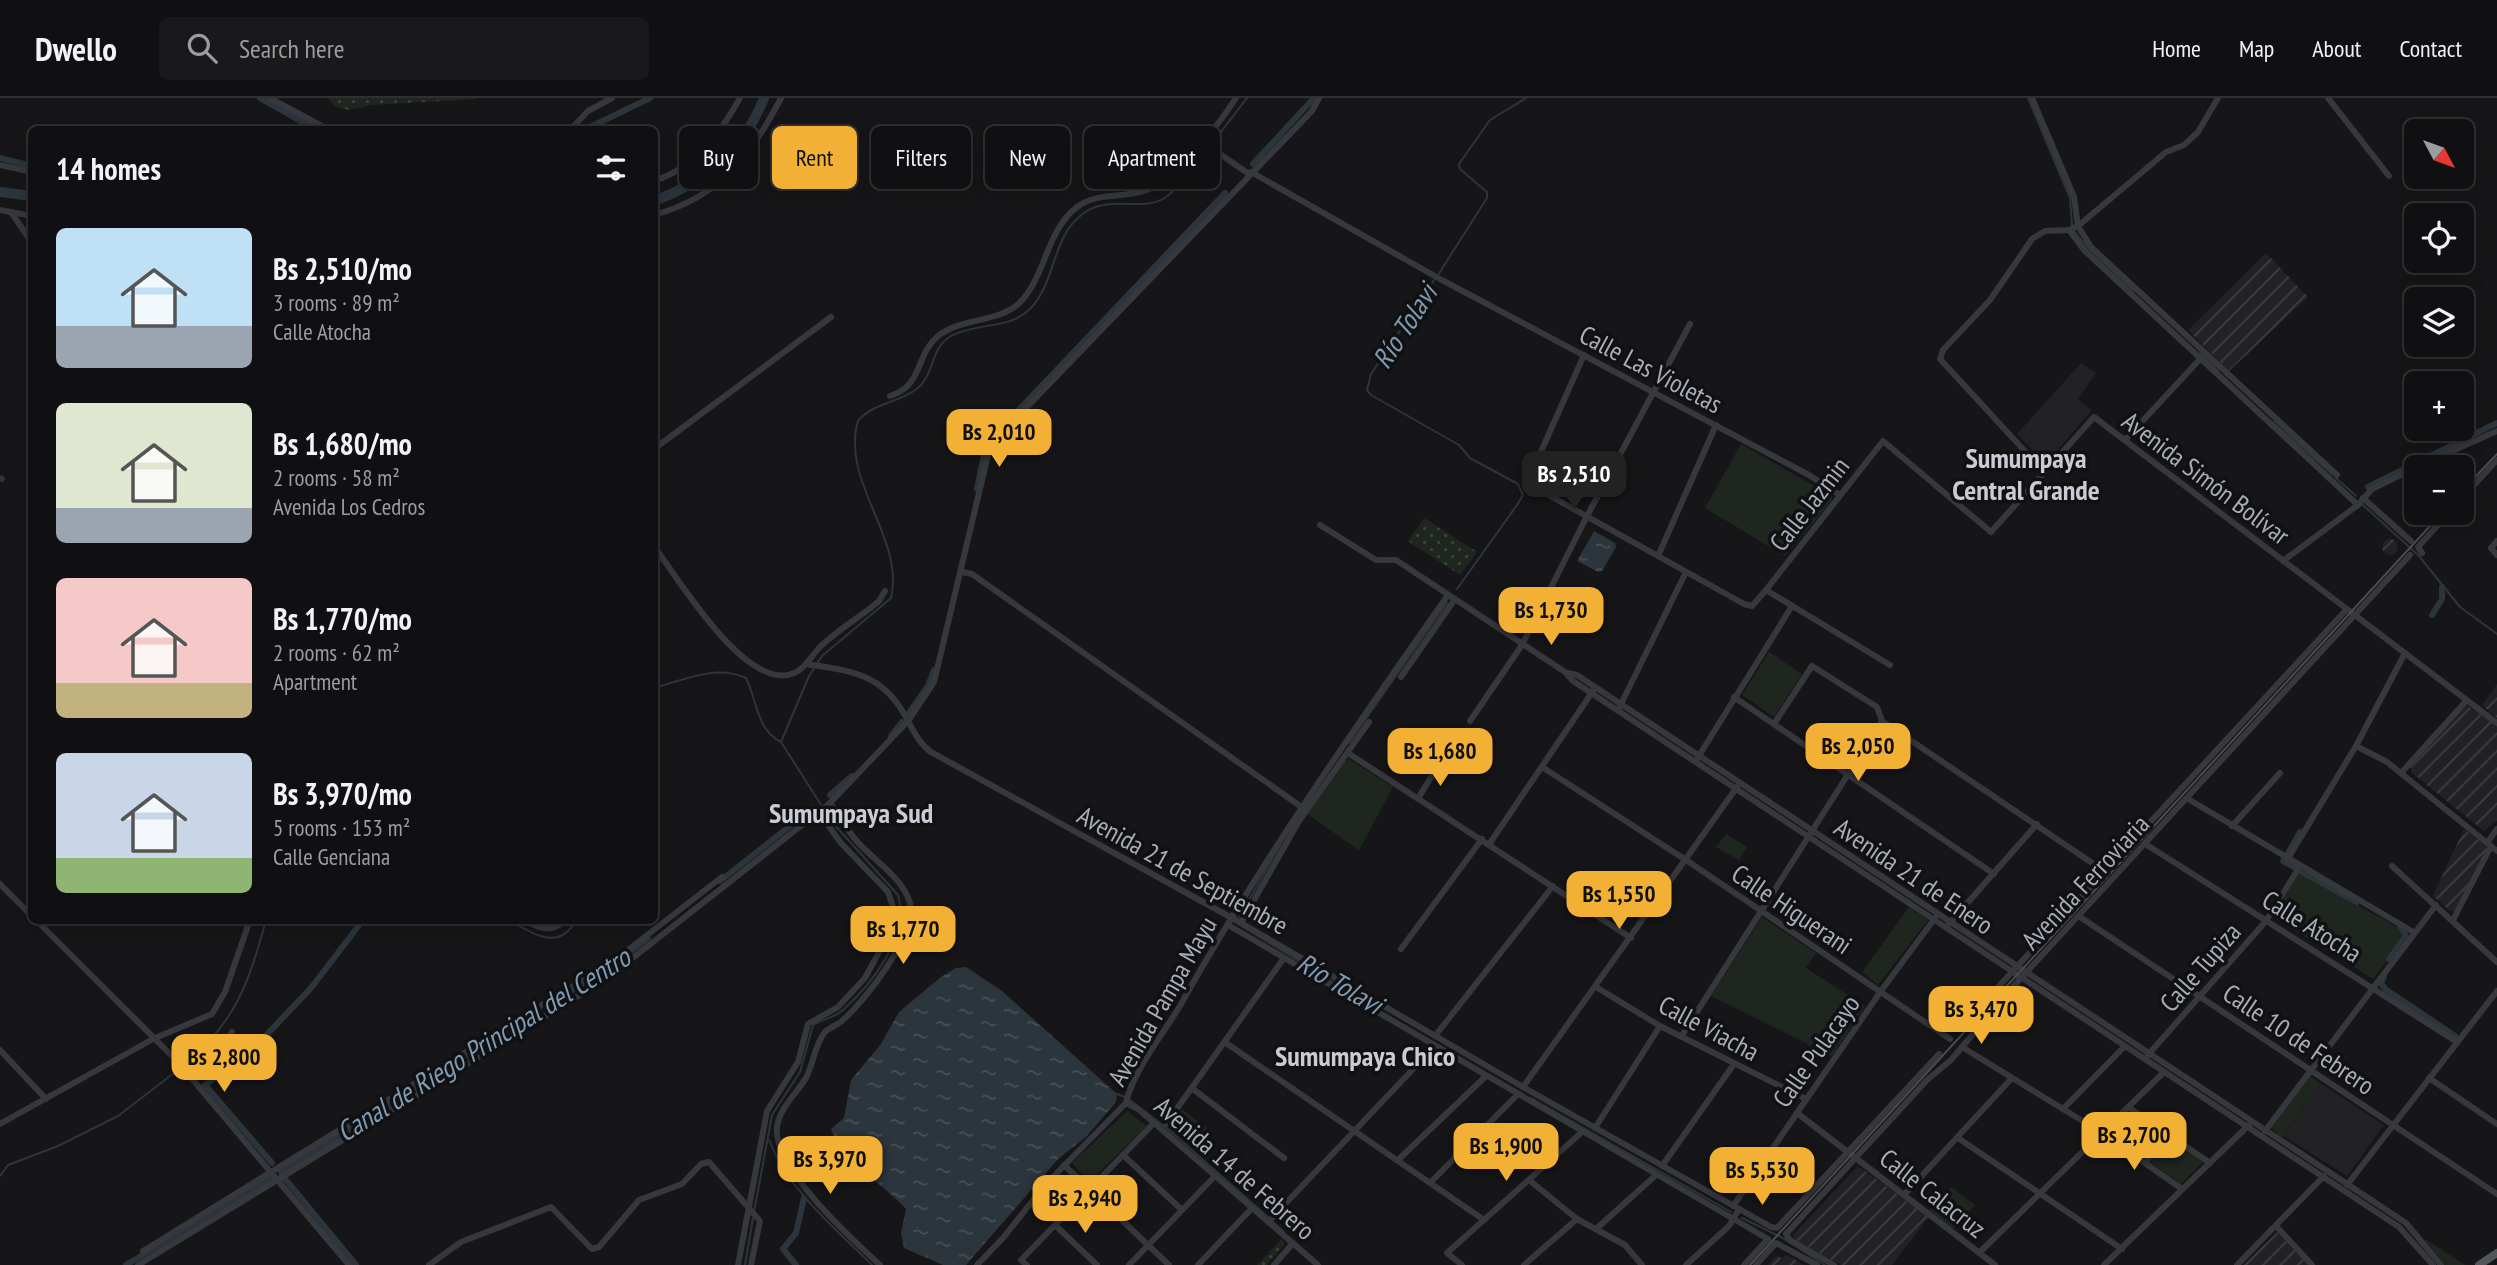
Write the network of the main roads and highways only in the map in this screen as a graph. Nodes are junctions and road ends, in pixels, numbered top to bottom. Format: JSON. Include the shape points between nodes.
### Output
{"nodes":[{"id":1,"x":2497,"y":1253,"type":"edge"},
{"id":2,"x":2479,"y":1265,"type":"edge"}],
"edges":[{"from":1,"to":2,"type":"main road"}]}
